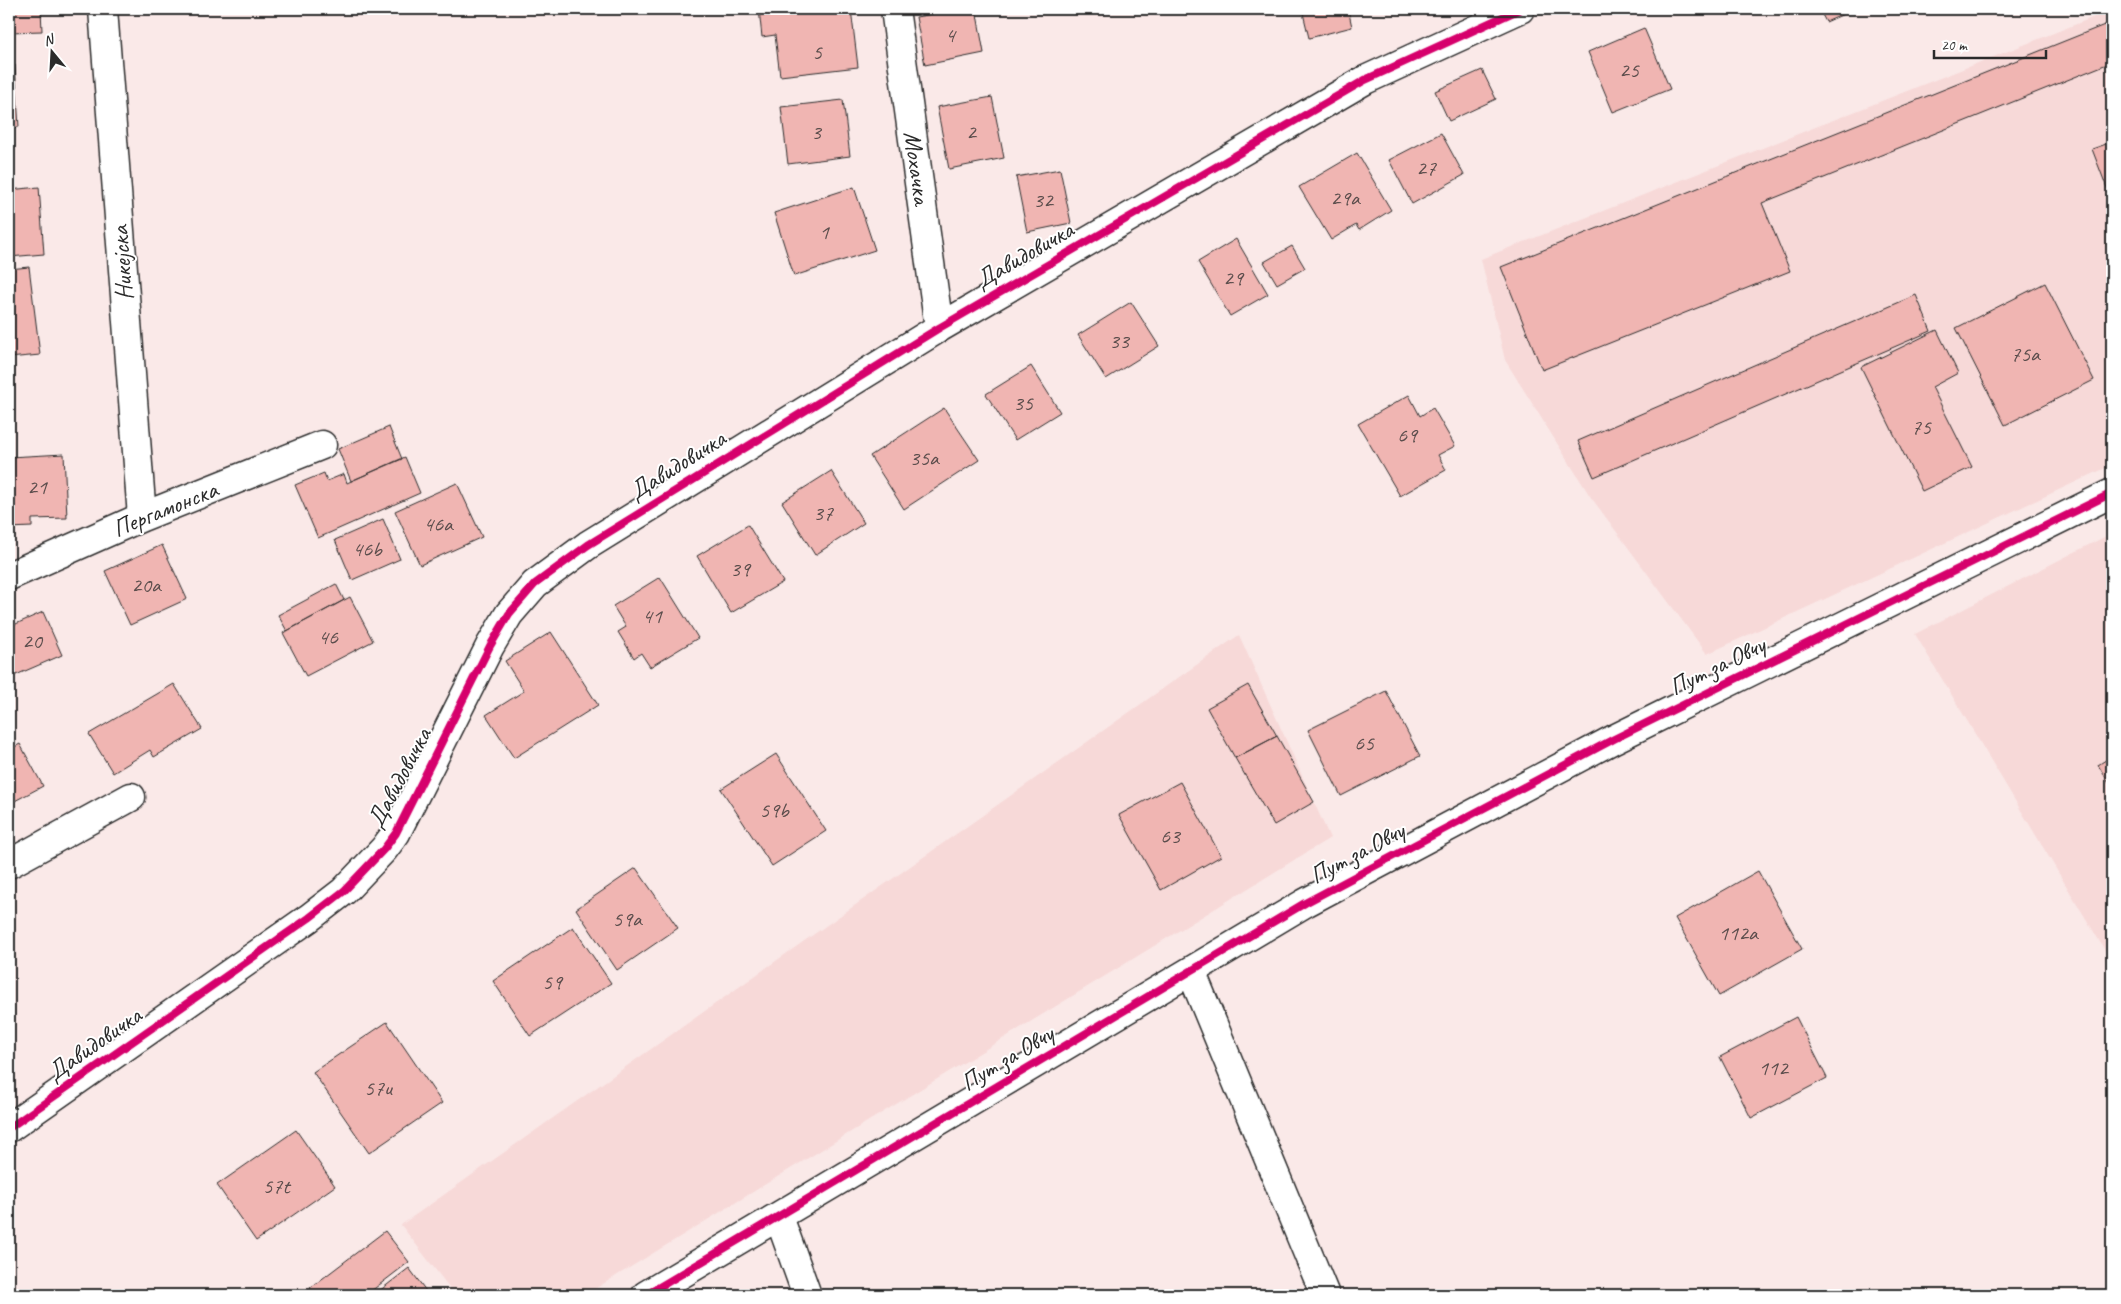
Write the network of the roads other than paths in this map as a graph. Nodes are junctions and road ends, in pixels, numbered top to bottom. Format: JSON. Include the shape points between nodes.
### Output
{"nodes":[{"id":1,"x":103,"y":9,"type":"edge"},
{"id":2,"x":895,"y":9,"type":"edge"},
{"id":3,"x":1520,"y":9,"type":"edge"},
{"id":4,"x":939,"y":328,"type":"junction"},
{"id":5,"x":322,"y":445,"type":"dead end"},
{"id":6,"x":2112,"y":493,"type":"edge"},
{"id":7,"x":142,"y":517,"type":"junction"},
{"id":8,"x":9,"y":576,"type":"edge"},
{"id":9,"x":132,"y":796,"type":"dead end"},
{"id":10,"x":9,"y":864,"type":"edge"},
{"id":11,"x":1191,"y":971,"type":"junction"},
{"id":12,"x":9,"y":1128,"type":"edge"},
{"id":13,"x":779,"y":1217,"type":"junction"},
{"id":14,"x":646,"y":1295,"type":"edge"},
{"id":15,"x":807,"y":1295,"type":"edge"},
{"id":16,"x":1325,"y":1295,"type":"edge"}],
"edges":[{"from":1,"to":7,"type":"street","name":"Никејска"},
{"from":2,"to":4,"type":"street","name":"Мохачка"},
{"from":3,"to":4,"type":"street","name":"Давидовичка","via":[[1365,80]]},
{"from":4,"to":12,"type":"street","name":"Давидовичка","via":[[588,545],[535,584],[509,614],[490,646],[396,833],[371,864],[344,891],[309,918]]},
{"from":5,"to":7,"type":"street","name":"Пергамонска"},
{"from":6,"to":11,"type":"street","name":"Пут за Овчу","via":[[1614,739],[1305,903]]},
{"from":7,"to":8,"type":"street","name":"Пергамонска"},
{"from":9,"to":10,"type":"street"},
{"from":11,"to":13,"type":"street","name":"Пут за Овчу"},
{"from":11,"to":16,"type":"street"},
{"from":13,"to":14,"type":"street","name":"Пут за Овчу"},
{"from":13,"to":15,"type":"street"}]}
